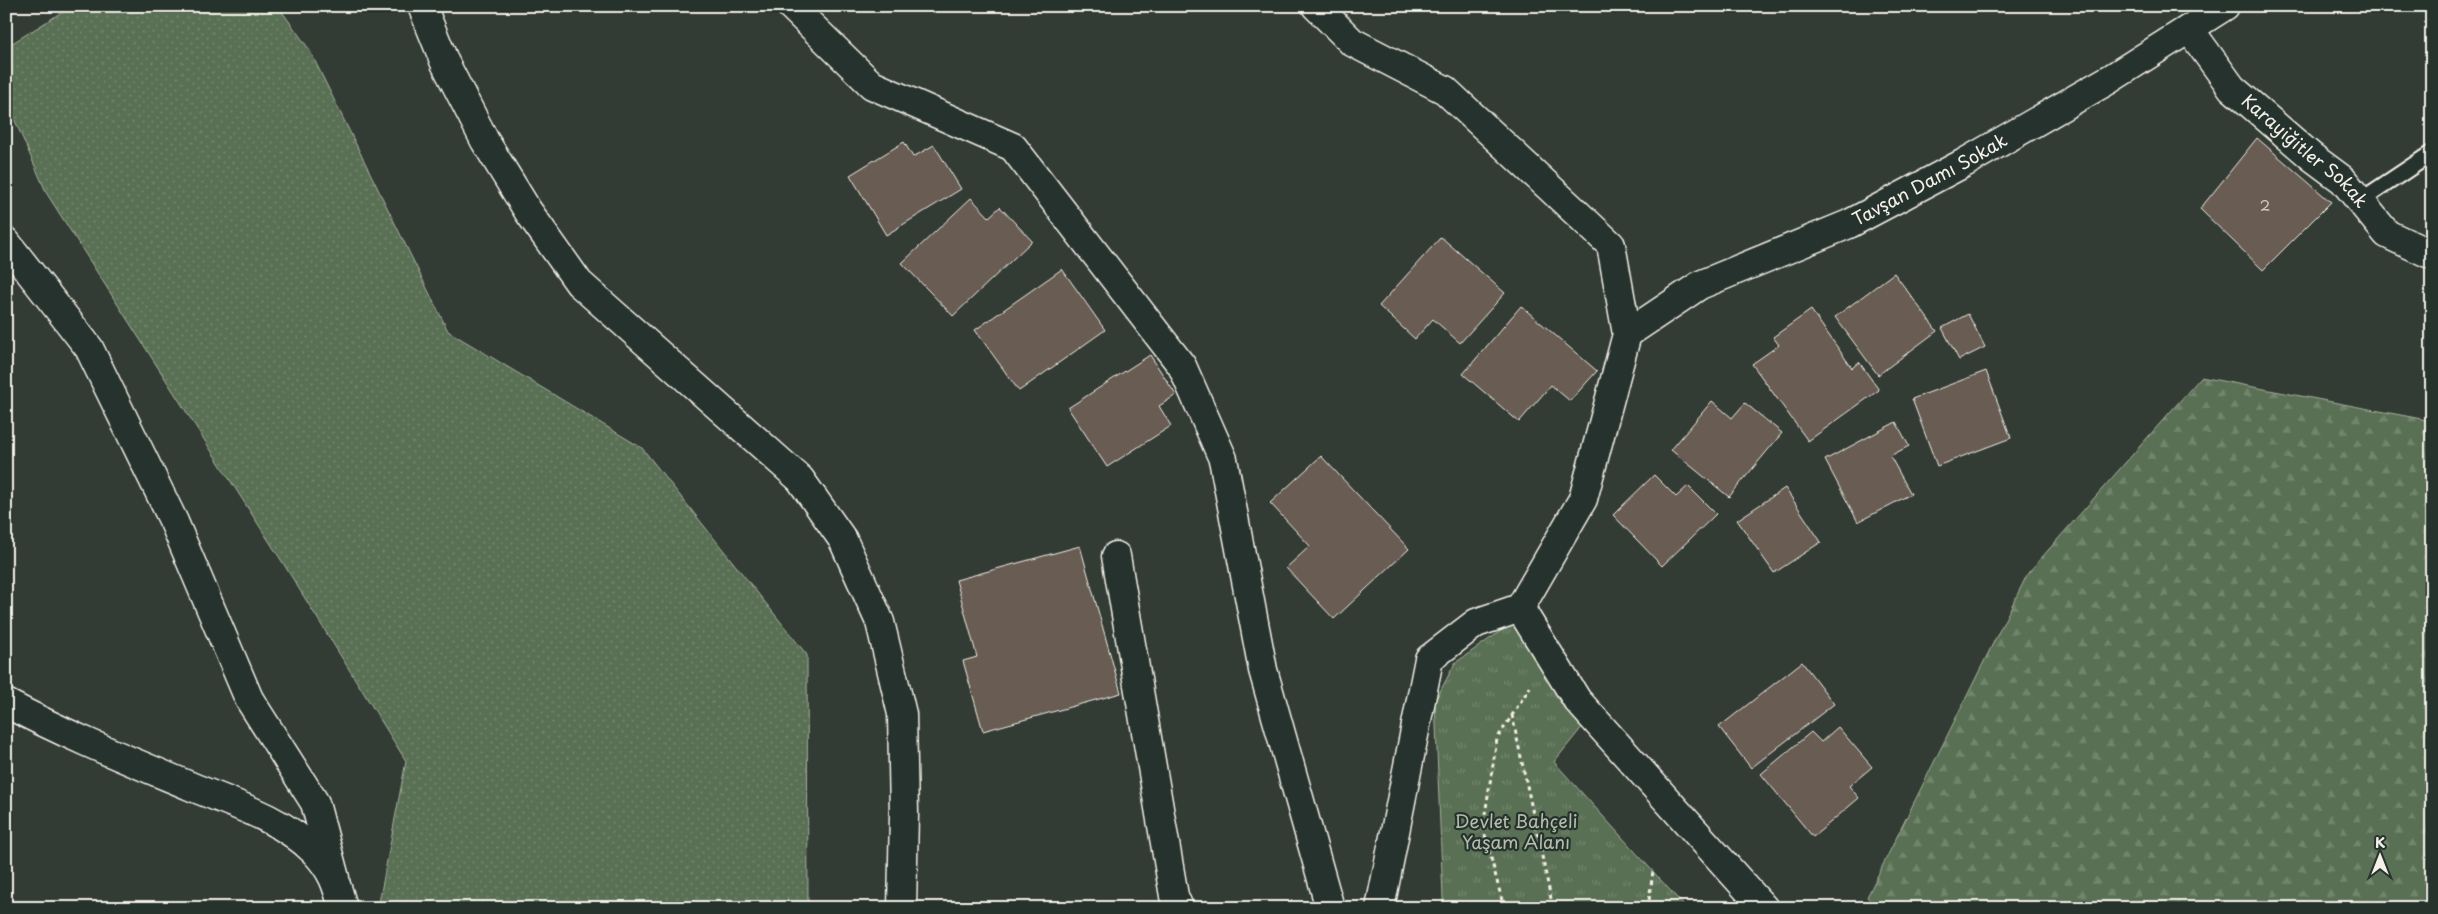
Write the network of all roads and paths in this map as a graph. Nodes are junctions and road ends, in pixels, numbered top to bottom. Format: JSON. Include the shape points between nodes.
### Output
{"nodes":[{"id":1,"x":422,"y":6,"type":"edge"},
{"id":2,"x":790,"y":6,"type":"edge"},
{"id":3,"x":1316,"y":6,"type":"edge"},
{"id":4,"x":2225,"y":6,"type":"edge"},
{"id":5,"x":2190,"y":30,"type":"junction"},
{"id":6,"x":2432,"y":153,"type":"edge"},
{"id":7,"x":2360,"y":201,"type":"junction"},
{"id":8,"x":6,"y":242,"type":"edge"},
{"id":9,"x":2432,"y":255,"type":"edge"},
{"id":10,"x":1627,"y":334,"type":"junction"},
{"id":11,"x":1116,"y":556,"type":"dead end"},
{"id":12,"x":1520,"y":608,"type":"junction"},
{"id":13,"x":1550,"y":657,"type":"junction"},
{"id":14,"x":6,"y":704,"type":"edge"},
{"id":15,"x":1512,"y":714,"type":"junction"},
{"id":16,"x":1653,"y":871,"type":"dead end"},
{"id":17,"x":335,"y":878,"type":"junction"},
{"id":18,"x":343,"y":908,"type":"edge"},
{"id":19,"x":902,"y":908,"type":"edge"},
{"id":20,"x":1179,"y":908,"type":"edge"},
{"id":21,"x":1330,"y":908,"type":"edge"},
{"id":22,"x":1380,"y":908,"type":"edge"},
{"id":23,"x":1504,"y":908,"type":"edge"},
{"id":24,"x":1553,"y":908,"type":"edge"},
{"id":25,"x":1648,"y":908,"type":"edge"},
{"id":26,"x":1764,"y":908,"type":"edge"}],
"edges":[{"from":1,"to":19,"type":"street","via":[[445,63],[485,141],[528,211],[579,283],[800,479],[842,540],[880,622],[902,714]]},
{"from":2,"to":21,"type":"street","via":[[872,84],[1013,147],[1182,366],[1223,459],[1263,670]]},
{"from":3,"to":10,"type":"street","via":[[1352,42],[1445,90],[1611,245]]},
{"from":4,"to":5,"type":"street","name":"Tavşan Damı Sokak"},
{"from":5,"to":7,"type":"street","name":"Karayiğitler Sokak","via":[[2232,88],[2312,157],[2344,180]]},
{"from":5,"to":10,"type":"street","name":"Tavşan Damı Sokak","via":[[1964,163],[1849,224],[1700,285]]},
{"from":6,"to":7,"type":"lane"},
{"from":7,"to":9,"type":"street","name":"Karayiğitler Sokak","via":[[2387,234]]},
{"from":8,"to":17,"type":"street","via":[[89,348],[174,522],[249,700],[315,803]]},
{"from":10,"to":12,"type":"street","via":[[1583,499]]},
{"from":11,"to":20,"type":"street","via":[[1174,896]]},
{"from":12,"to":13,"type":"street"},
{"from":12,"to":22,"type":"street","via":[[1476,624],[1429,659]]},
{"from":13,"to":15,"type":"path"},
{"from":13,"to":26,"type":"street","via":[[1577,700]]},
{"from":14,"to":17,"type":"street","via":[[285,828],[314,852]]},
{"from":15,"to":23,"type":"path","via":[[1497,739],[1483,827]]},
{"from":15,"to":24,"type":"path"},
{"from":16,"to":25,"type":"path"},
{"from":17,"to":18,"type":"street"}]}
